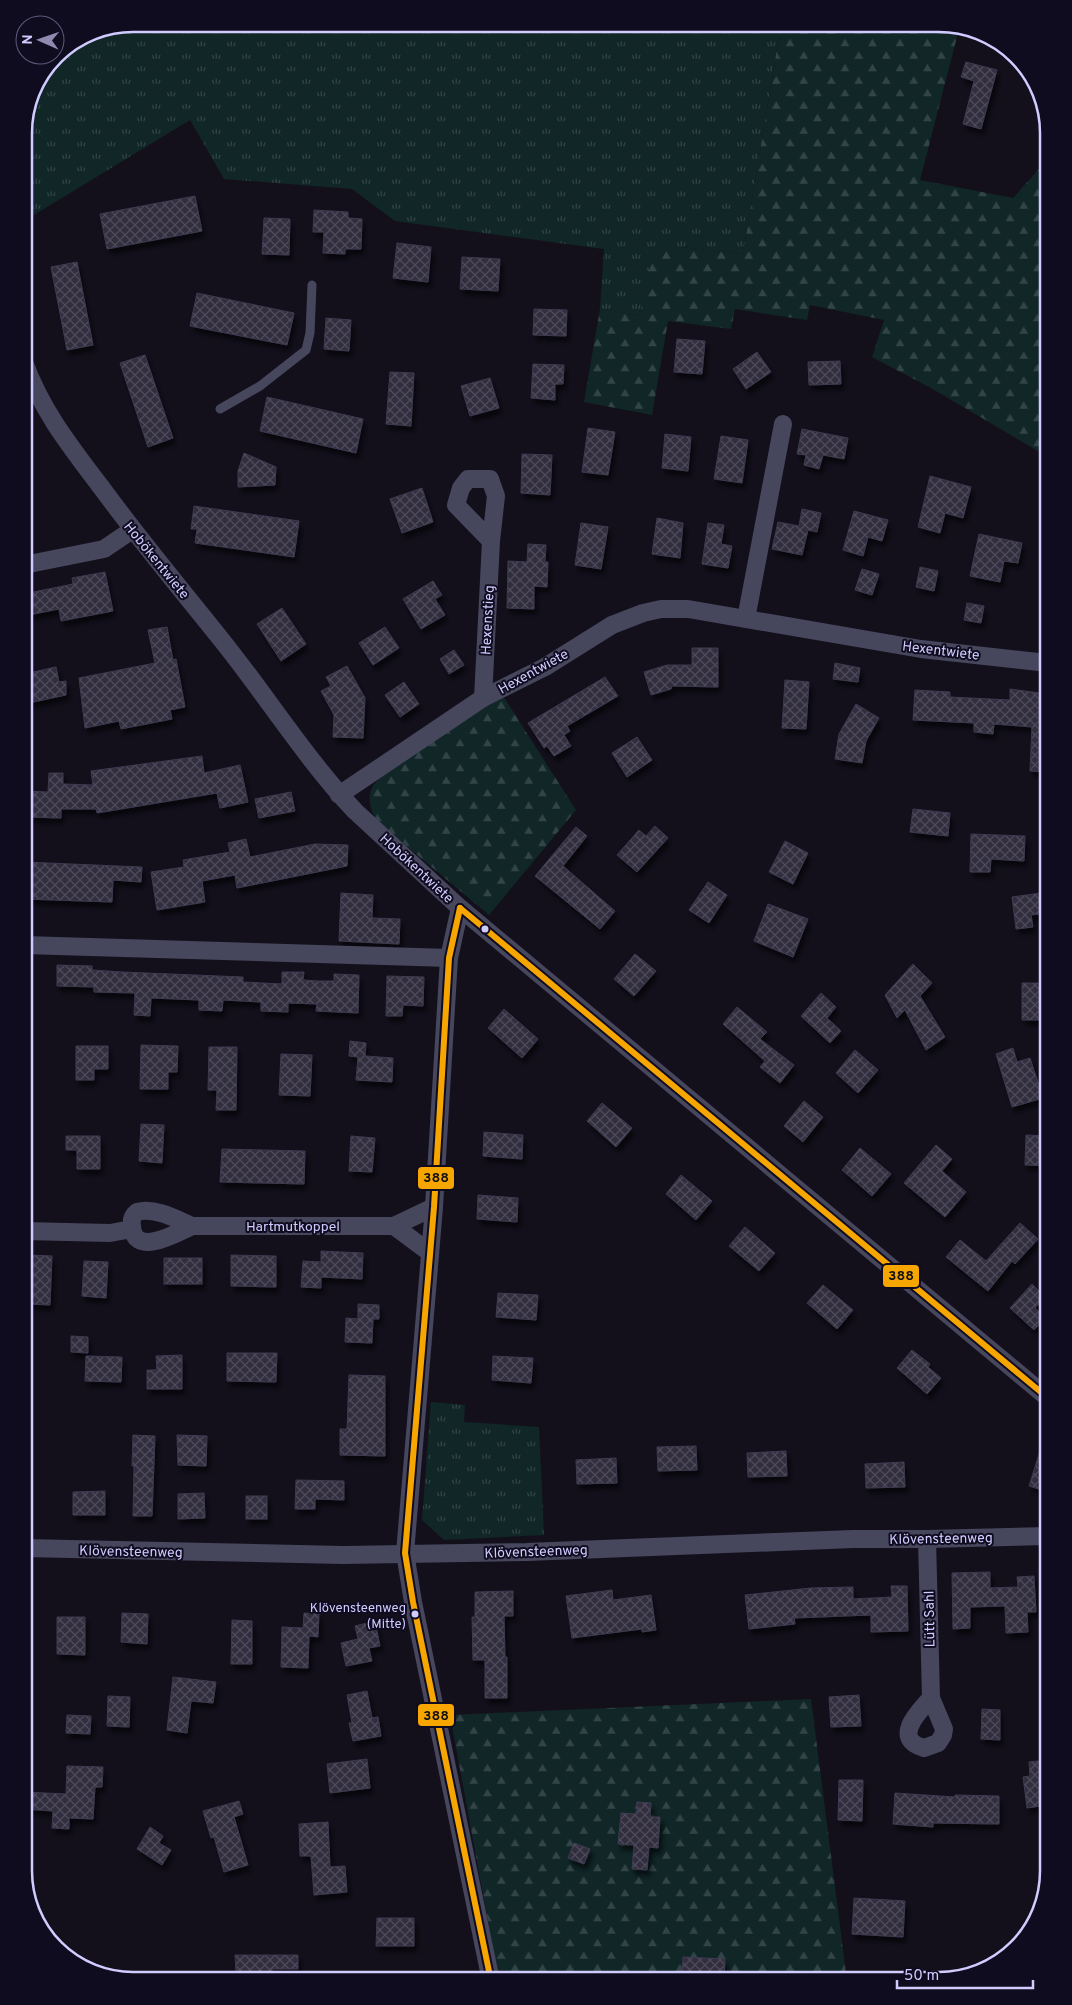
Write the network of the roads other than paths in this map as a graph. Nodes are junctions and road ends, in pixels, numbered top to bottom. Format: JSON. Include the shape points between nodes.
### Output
{"nodes":[{"id":1,"x":312,"y":285,"type":"dead end"},
{"id":2,"x":33,"y":383,"type":"edge"},
{"id":3,"x":220,"y":409,"type":"dead end"},
{"id":4,"x":783,"y":424,"type":"dead end"},
{"id":5,"x":132,"y":530,"type":"junction"},
{"id":6,"x":491,"y":541,"type":"dead end"},
{"id":7,"x":33,"y":563,"type":"edge"},
{"id":8,"x":746,"y":619,"type":"junction"},
{"id":9,"x":1040,"y":662,"type":"edge"},
{"id":10,"x":483,"y":698,"type":"junction"},
{"id":11,"x":340,"y":795,"type":"junction"},
{"id":12,"x":460,"y":908,"type":"junction"},
{"id":13,"x":33,"y":945,"type":"edge"},
{"id":14,"x":449,"y":958,"type":"junction"},
{"id":15,"x":434,"y":1207,"type":"junction"},
{"id":16,"x":192,"y":1226,"type":"junction"},
{"id":17,"x":394,"y":1226,"type":"junction"},
{"id":18,"x":132,"y":1229,"type":"junction"},
{"id":19,"x":32,"y":1231,"type":"edge"},
{"id":20,"x":429,"y":1252,"type":"junction"},
{"id":21,"x":1040,"y":1391,"type":"edge"},
{"id":22,"x":1040,"y":1536,"type":"edge"},
{"id":23,"x":928,"y":1539,"type":"junction"},
{"id":24,"x":32,"y":1548,"type":"edge"},
{"id":25,"x":405,"y":1554,"type":"junction"},
{"id":26,"x":931,"y":1698,"type":"dead end"},
{"id":27,"x":488,"y":1972,"type":"edge"}],
"edges":[{"from":1,"to":3,"type":"lane","via":[[306,350],[260,386]]},
{"from":2,"to":5,"type":"street","name":"Hobökentwiete","via":[[57,429]]},
{"from":4,"to":8,"type":"street"},
{"from":5,"to":7,"type":"street","via":[[104,549]]},
{"from":5,"to":11,"type":"street","name":"Hobökentwiete","via":[[222,640]]},
{"from":6,"to":10,"type":"street","name":"Hexenstieg"},
{"from":8,"to":9,"type":"street","name":"Hexentwiete","via":[[921,649]]},
{"from":8,"to":10,"type":"street","name":"Hexentwiete","via":[[688,609],[643,613],[612,625],[545,667]]},
{"from":10,"to":11,"type":"street","name":"Hexentwiete"},
{"from":11,"to":12,"type":"street","name":"Hobökentwiete"},
{"from":12,"to":14,"type":"street"},
{"from":12,"to":21,"type":"street","name":"Hobökentwiete"},
{"from":13,"to":14,"type":"street"},
{"from":14,"to":15,"type":"street"},
{"from":15,"to":17,"type":"street","name":"Hartmutkoppel"},
{"from":15,"to":20,"type":"street"},
{"from":16,"to":17,"type":"street","name":"Hartmutkoppel"},
{"from":16,"to":18,"type":"street","name":"Hartmutkoppel","via":[[173,1236],[150,1242],[139,1240]]},
{"from":16,"to":18,"type":"street","name":"Hartmutkoppel","via":[[155,1212],[141,1211],[133,1216]]},
{"from":17,"to":20,"type":"street"},
{"from":18,"to":19,"type":"street","via":[[110,1232]]},
{"from":20,"to":25,"type":"street"},
{"from":22,"to":23,"type":"street","name":"Klövensteenweg"},
{"from":23,"to":25,"type":"street","name":"Klövensteenweg"},
{"from":23,"to":26,"type":"street","name":"Lütt Sahl"},
{"from":24,"to":25,"type":"street","name":"Klövensteenweg"},
{"from":25,"to":27,"type":"street"}]}
